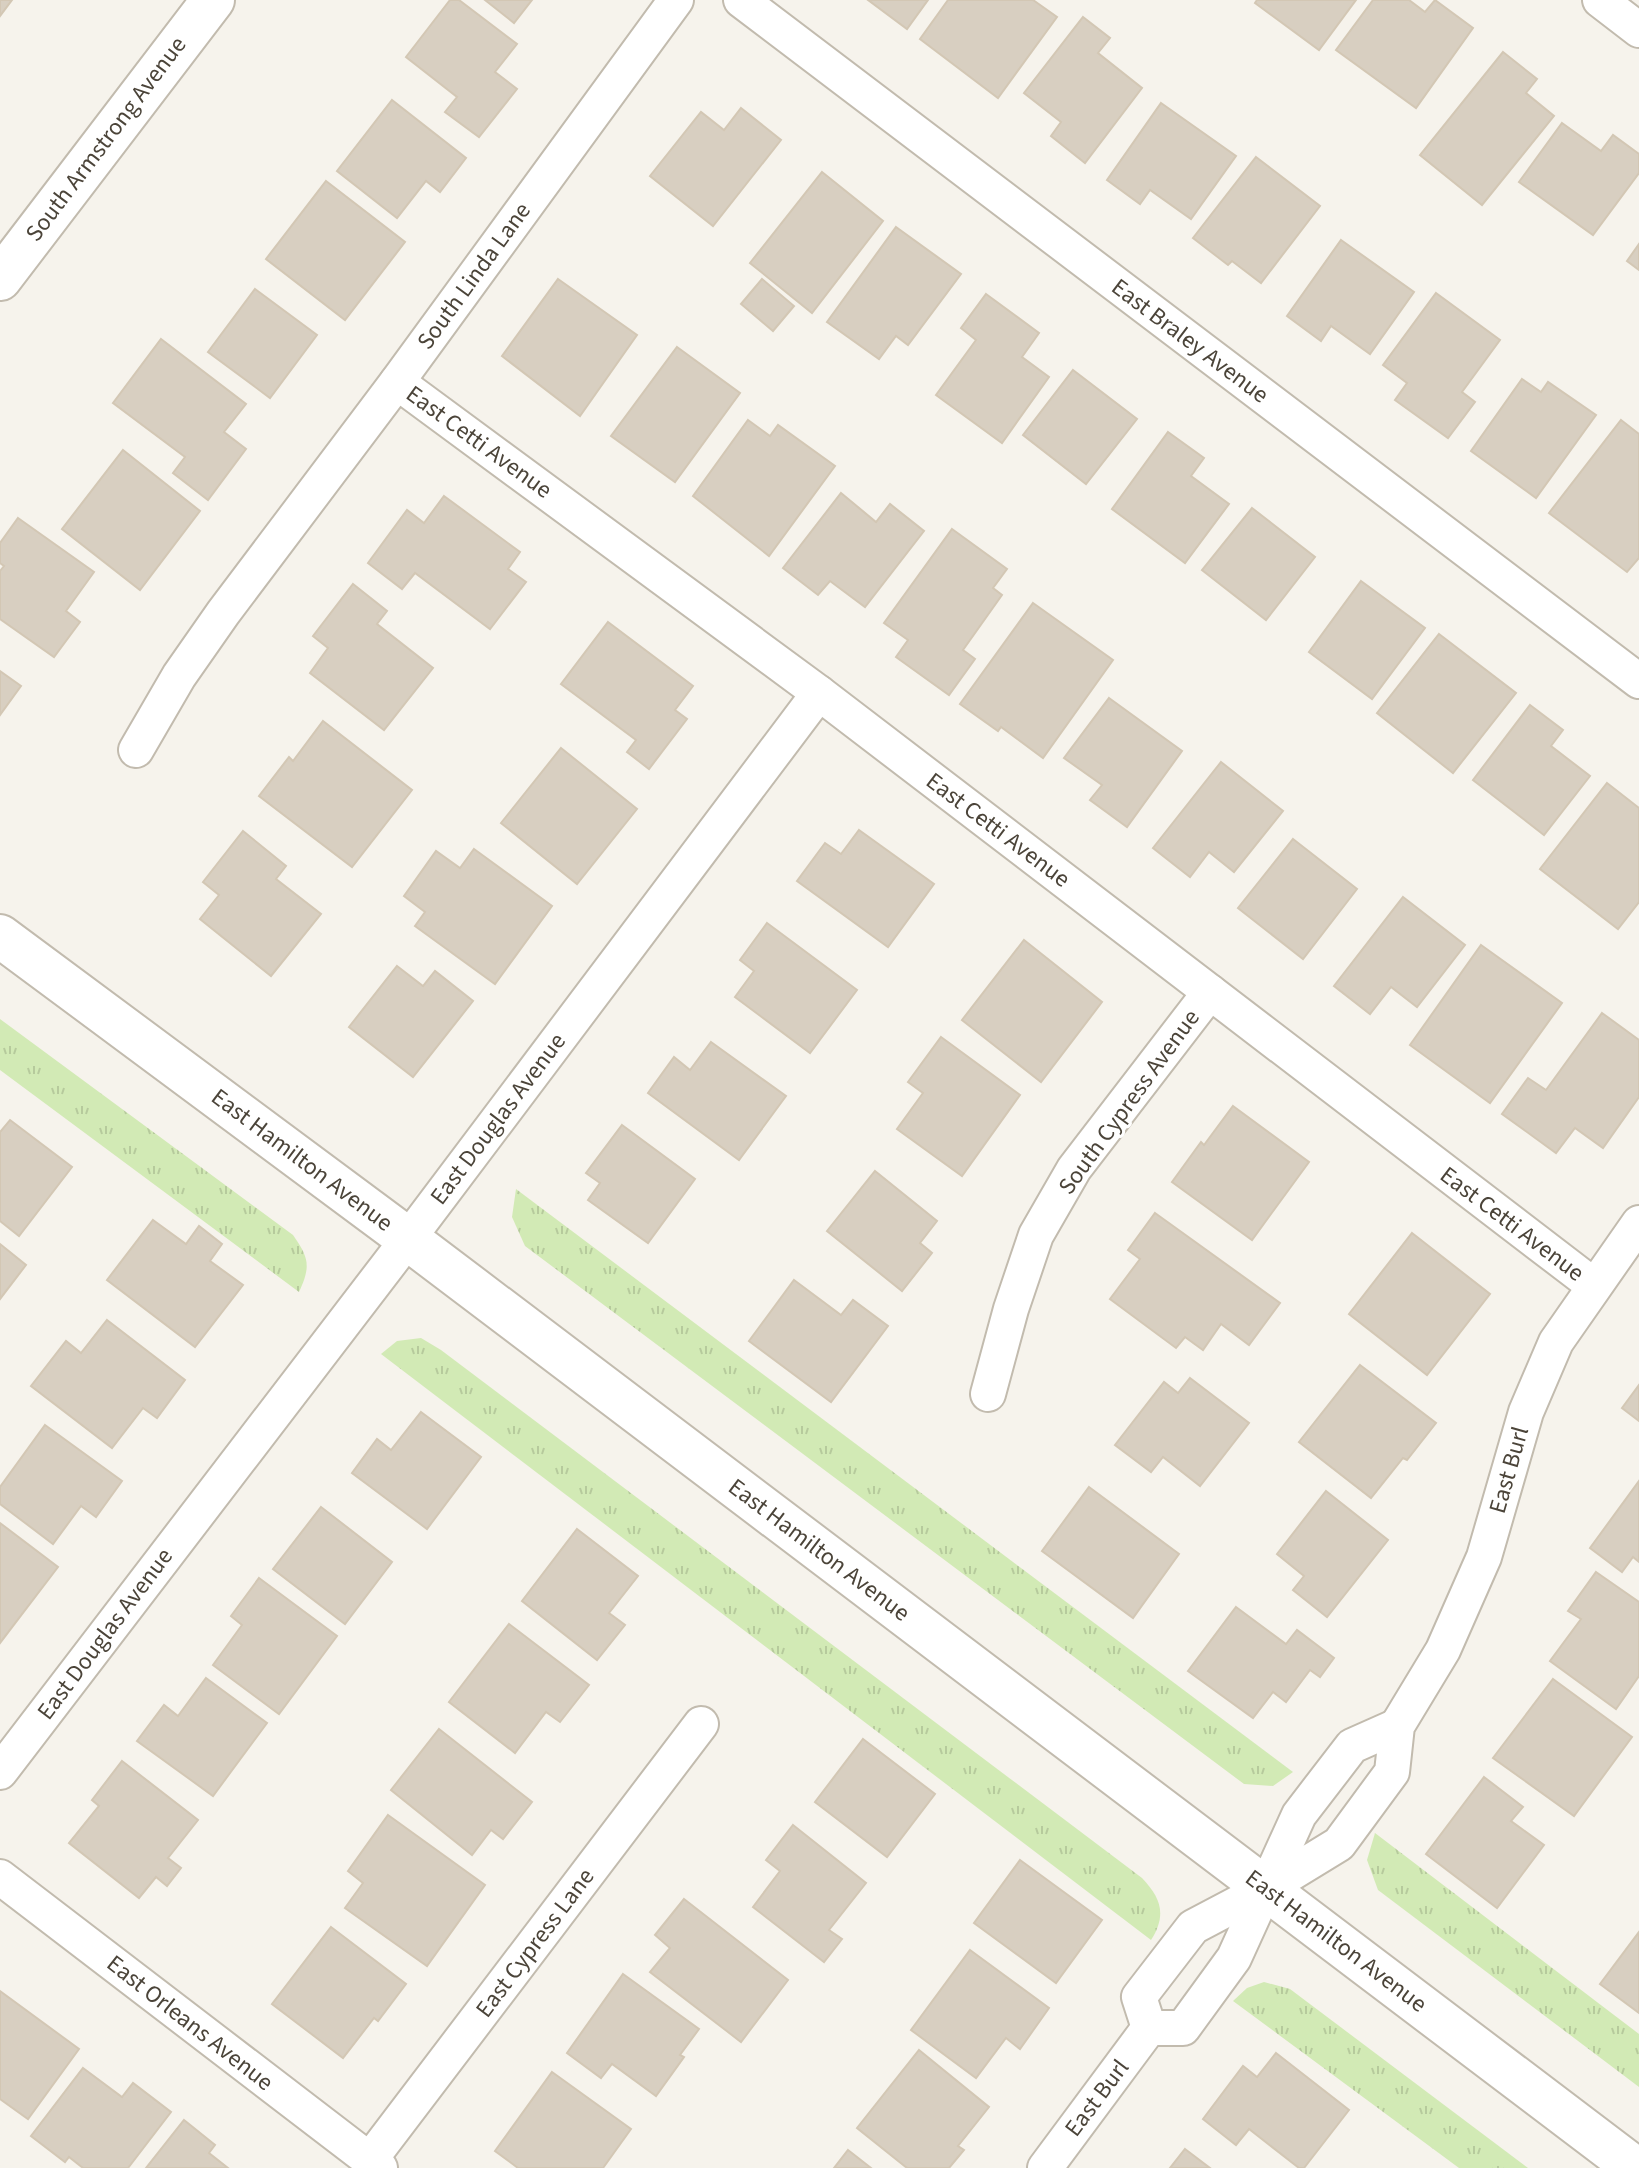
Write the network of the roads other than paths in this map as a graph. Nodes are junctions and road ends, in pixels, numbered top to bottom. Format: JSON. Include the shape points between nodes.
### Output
{"nodes":[{"id":1,"x":213,"y":0,"type":"edge"},
{"id":2,"x":676,"y":0,"type":"edge"},
{"id":3,"x":741,"y":0,"type":"edge"},
{"id":4,"x":1600,"y":0,"type":"edge"},
{"id":5,"x":1639,"y":30,"type":"edge"},
{"id":6,"x":0,"y":279,"type":"edge"},
{"id":7,"x":397,"y":382,"type":"junction"},
{"id":8,"x":1639,"y":681,"type":"edge"},
{"id":9,"x":819,"y":693,"type":"junction"},
{"id":10,"x":136,"y":750,"type":"dead end"},
{"id":11,"x":0,"y":936,"type":"edge"},
{"id":12,"x":1210,"y":992,"type":"junction"},
{"id":13,"x":1639,"y":1223,"type":"edge"},
{"id":14,"x":408,"y":1239,"type":"junction"},
{"id":15,"x":1593,"y":1285,"type":"junction"},
{"id":16,"x":988,"y":1394,"type":"dead end"},
{"id":17,"x":701,"y":1724,"type":"dead end"},
{"id":18,"x":1397,"y":1726,"type":"junction"},
{"id":19,"x":0,"y":1772,"type":"edge"},
{"id":20,"x":0,"y":1877,"type":"edge"},
{"id":21,"x":1267,"y":1888,"type":"junction"},
{"id":22,"x":1149,"y":2028,"type":"junction"},
{"id":23,"x":375,"y":2164,"type":"edge"},
{"id":24,"x":1045,"y":2168,"type":"edge"},
{"id":25,"x":1635,"y":2168,"type":"edge"}],
"edges":[{"from":1,"to":6,"type":"street","name":"South Armstrong Avenue"},
{"from":2,"to":7,"type":"street","name":"South Linda Lane"},
{"from":3,"to":8,"type":"street","name":"East Braley Avenue"},
{"from":4,"to":5,"type":"street"},
{"from":7,"to":9,"type":"street","name":"East Cetti Avenue"},
{"from":7,"to":10,"type":"street","name":"South Linda Lane","via":[[223,613]]},
{"from":9,"to":12,"type":"street","name":"East Cetti Avenue"},
{"from":9,"to":14,"type":"street","name":"East Douglas Avenue"},
{"from":11,"to":14,"type":"street","name":"East Hamilton Avenue"},
{"from":12,"to":15,"type":"street","name":"East Cetti Avenue"},
{"from":12,"to":16,"type":"street","name":"South Cypress Avenue","via":[[1074,1169],[1036,1235]]},
{"from":13,"to":15,"type":"street","name":"East Burl"},
{"from":14,"to":19,"type":"street","name":"East Douglas Avenue"},
{"from":14,"to":21,"type":"street","name":"East Hamilton Avenue"},
{"from":15,"to":18,"type":"street","name":"East Burl","via":[[1556,1342],[1526,1412],[1484,1557],[1443,1650]]},
{"from":17,"to":23,"type":"street","name":"East Cypress Lane"},
{"from":18,"to":21,"type":"street","via":[[1352,1746],[1299,1815]]},
{"from":18,"to":21,"type":"street","name":"East Burl","via":[[1392,1772],[1339,1844]]},
{"from":20,"to":23,"type":"street","name":"East Orleans Avenue"},
{"from":21,"to":22,"type":"street","via":[[1234,1958],[1183,2028]]},
{"from":21,"to":22,"type":"street","name":"East Burl","via":[[1193,1927],[1139,1997]]},
{"from":21,"to":25,"type":"street","name":"East Hamilton Avenue"},
{"from":22,"to":24,"type":"street","name":"East Burl"}]}
